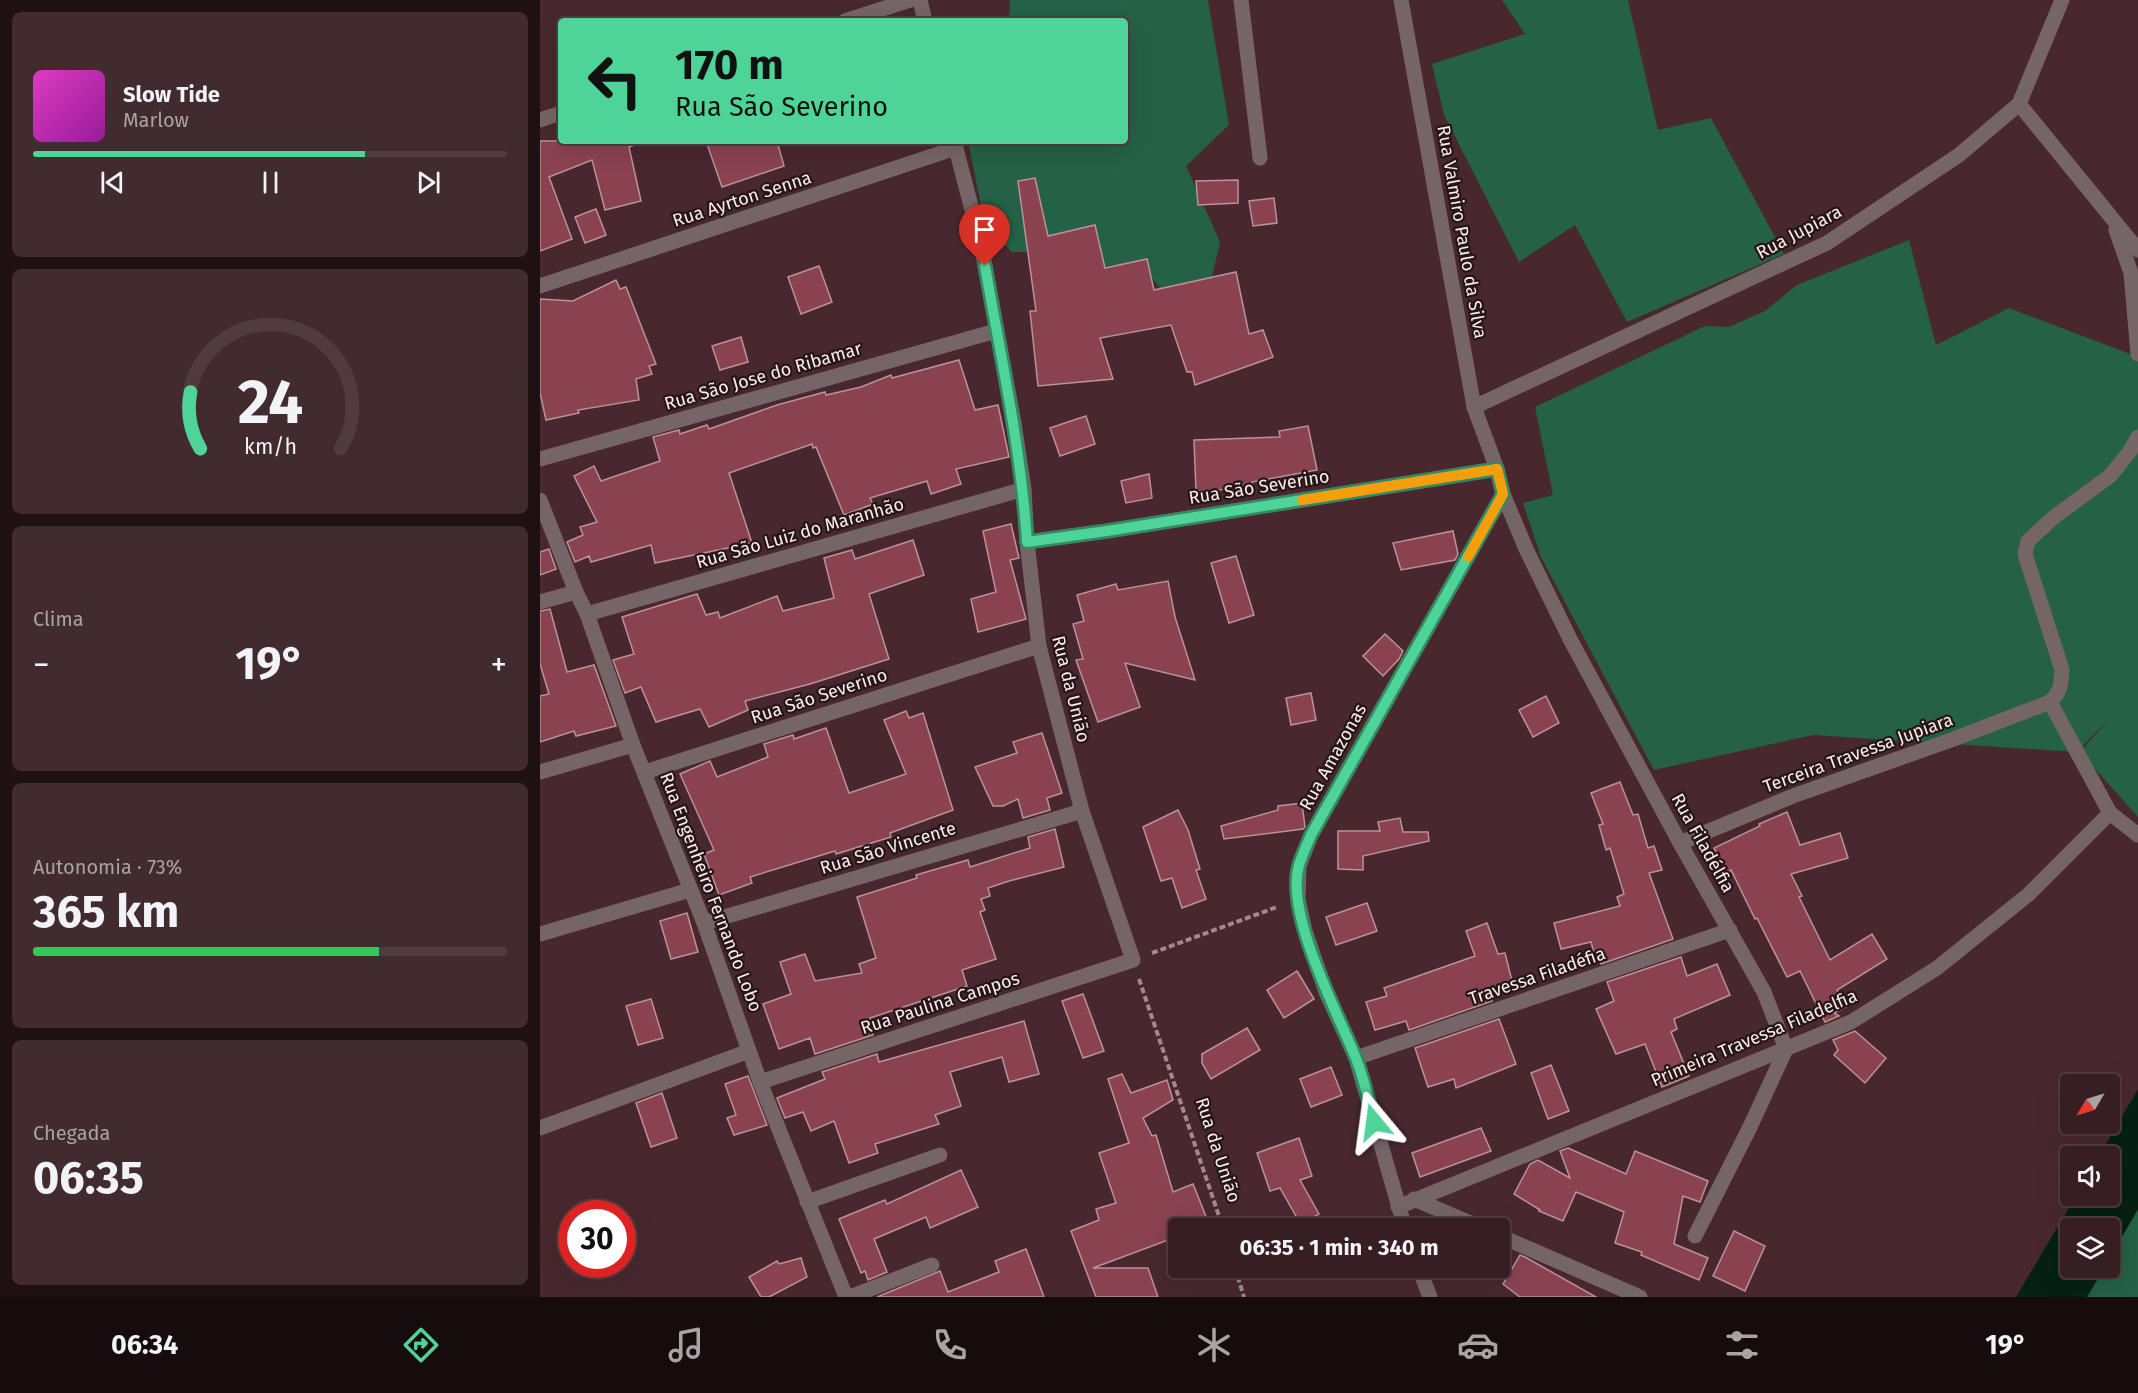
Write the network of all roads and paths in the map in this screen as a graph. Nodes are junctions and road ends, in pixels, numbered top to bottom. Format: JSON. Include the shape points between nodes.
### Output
{"nodes":[{"id":1,"x":910,"y":0,"type":"edge"},
{"id":2,"x":920,"y":0,"type":"edge"},
{"id":3,"x":1241,"y":0,"type":"edge"},
{"id":4,"x":1401,"y":0,"type":"edge"},
{"id":5,"x":2062,"y":0,"type":"edge"},
{"id":6,"x":854,"y":18,"type":"edge"},
{"id":7,"x":924,"y":18,"type":"edge"},
{"id":8,"x":2019,"y":104,"type":"junction"},
{"id":9,"x":558,"y":114,"type":"edge"},
{"id":10,"x":540,"y":120,"type":"edge"},
{"id":11,"x":955,"y":145,"type":"edge"},
{"id":12,"x":1260,"y":158,"type":"dead end"},
{"id":13,"x":2098,"y":199,"type":"junction"},
{"id":14,"x":2138,"y":250,"type":"edge"},
{"id":15,"x":540,"y":286,"type":"edge"},
{"id":16,"x":996,"y":332,"type":"junction"},
{"id":17,"x":2138,"y":354,"type":"edge"},
{"id":18,"x":1474,"y":407,"type":"junction"},
{"id":19,"x":2138,"y":437,"type":"edge"},
{"id":20,"x":540,"y":459,"type":"edge"},
{"id":21,"x":1497,"y":469,"type":"junction"},
{"id":22,"x":1024,"y":489,"type":"junction"},
{"id":23,"x":1503,"y":494,"type":"junction"},
{"id":24,"x":540,"y":500,"type":"edge"},
{"id":25,"x":1027,"y":542,"type":"junction"},
{"id":26,"x":576,"y":592,"type":"junction"},
{"id":27,"x":540,"y":602,"type":"edge"},
{"id":28,"x":587,"y":614,"type":"junction"},
{"id":29,"x":1039,"y":646,"type":"junction"},
{"id":30,"x":2050,"y":702,"type":"junction"},
{"id":31,"x":633,"y":744,"type":"junction"},
{"id":32,"x":540,"y":772,"type":"edge"},
{"id":33,"x":645,"y":772,"type":"junction"},
{"id":34,"x":1082,"y":811,"type":"junction"},
{"id":35,"x":2110,"y":813,"type":"junction"},
{"id":36,"x":2138,"y":835,"type":"edge"},
{"id":37,"x":1680,"y":843,"type":"junction"},
{"id":38,"x":690,"y":890,"type":"junction"},
{"id":39,"x":1298,"y":899,"type":"junction"},
{"id":40,"x":704,"y":923,"type":"junction"},
{"id":41,"x":1730,"y":930,"type":"junction"},
{"id":42,"x":540,"y":934,"type":"edge"},
{"id":43,"x":1133,"y":960,"type":"junction"},
{"id":44,"x":1786,"y":1049,"type":"junction"},
{"id":45,"x":749,"y":1051,"type":"junction"},
{"id":46,"x":1356,"y":1058,"type":"junction"},
{"id":47,"x":760,"y":1083,"type":"junction"},
{"id":48,"x":540,"y":1128,"type":"edge"},
{"id":49,"x":940,"y":1155,"type":"dead end"},
{"id":50,"x":1414,"y":1199,"type":"junction"},
{"id":51,"x":807,"y":1202,"type":"junction"},
{"id":52,"x":1398,"y":1207,"type":"junction"},
{"id":53,"x":1219,"y":1218,"type":"edge"},
{"id":54,"x":1402,"y":1218,"type":"edge"},
{"id":55,"x":1459,"y":1218,"type":"edge"},
{"id":56,"x":1695,"y":1236,"type":"dead end"},
{"id":57,"x":1510,"y":1240,"type":"edge"},
{"id":58,"x":932,"y":1265,"type":"dead end"},
{"id":59,"x":1238,"y":1278,"type":"edge"},
{"id":60,"x":1423,"y":1278,"type":"edge"},
{"id":61,"x":848,"y":1297,"type":"edge"},
{"id":62,"x":1244,"y":1297,"type":"edge"},
{"id":63,"x":1430,"y":1297,"type":"edge"},
{"id":64,"x":1640,"y":1297,"type":"edge"}],
"edges":[{"from":1,"to":6,"type":"street"},
{"from":2,"to":7,"type":"street"},
{"from":3,"to":12,"type":"street"},
{"from":4,"to":18,"type":"street","name":"Rua Valmiro Paulo da Silva"},
{"from":5,"to":8,"type":"street","name":"Rua Jupiara"},
{"from":8,"to":13,"type":"street"},
{"from":8,"to":18,"type":"street","name":"Rua Jupiara","via":[[1959,155],[1827,243]]},
{"from":9,"to":10,"type":"street"},
{"from":11,"to":15,"type":"street","name":"Rua Ayrton Senna"},
{"from":11,"to":16,"type":"street","name":"Rua da União","via":[[981,244]]},
{"from":13,"to":14,"type":"street"},
{"from":13,"to":17,"type":"street","via":[[2119,235],[2131,273]]},
{"from":16,"to":20,"type":"street","name":"Rua São Jose do Ribamar"},
{"from":16,"to":22,"type":"street","name":"Rua da União"},
{"from":18,"to":21,"type":"street","name":"Rua Valmiro Paulo da Silva"},
{"from":19,"to":30,"type":"street","via":[[2110,476],[2028,541],[2025,554],[2062,670],[2058,695]]},
{"from":21,"to":23,"type":"street","name":"Rua Filadélfia"},
{"from":21,"to":25,"type":"street","name":"Rua São Severino"},
{"from":22,"to":25,"type":"street","name":"Rua da União"},
{"from":22,"to":28,"type":"street","name":"Rua São Luiz do Maranhão"},
{"from":23,"to":37,"type":"street","name":"Rua Filadélfia","via":[[1570,639]]},
{"from":23,"to":39,"type":"street","name":"Rua Amazonas","via":[[1311,835],[1299,866]]},
{"from":24,"to":26,"type":"street","name":"Rua Engenheiro Fernando Lobo"},
{"from":25,"to":29,"type":"street","name":"Rua da União"},
{"from":26,"to":27,"type":"street"},
{"from":26,"to":28,"type":"street","name":"Rua Engenheiro Fernando Lobo"},
{"from":28,"to":31,"type":"street","name":"Rua Engenheiro Fernando Lobo"},
{"from":29,"to":33,"type":"street","name":"Rua São Severino"},
{"from":29,"to":34,"type":"street","name":"Rua da União"},
{"from":30,"to":35,"type":"street"},
{"from":30,"to":37,"type":"street","name":"Terceira Travessa Jupiara","via":[[1793,796]]},
{"from":31,"to":32,"type":"street"},
{"from":31,"to":33,"type":"street","name":"Rua Engenheiro Fernando Lobo"},
{"from":33,"to":38,"type":"street","name":"Rua Engenheiro Fernando Lobo"},
{"from":34,"to":40,"type":"street","name":"Rua São Vincente"},
{"from":34,"to":43,"type":"street","name":"Rua da União"},
{"from":35,"to":36,"type":"street"},
{"from":35,"to":44,"type":"street","name":"Primeira Travessa Filadelfia","via":[[2029,894],[1937,968],[1851,1022]]},
{"from":37,"to":41,"type":"street","name":"Rua Filadélfia"},
{"from":38,"to":40,"type":"street","name":"Rua Engenheiro Fernando Lobo"},
{"from":38,"to":42,"type":"street"},
{"from":39,"to":43,"type":"path"},
{"from":39,"to":46,"type":"street","name":"Rua Amazonas","via":[[1326,992]]},
{"from":40,"to":45,"type":"street","name":"Rua Engenheiro Fernando Lobo"},
{"from":41,"to":44,"type":"street","name":"Rua Filadélfia","via":[[1764,992]]},
{"from":41,"to":46,"type":"street","name":"Travessa Filadéfia"},
{"from":43,"to":47,"type":"street","name":"Rua Paulina Campos"},
{"from":43,"to":53,"type":"path","name":"Rua da União"},
{"from":44,"to":50,"type":"street","name":"Primeira Travessa Filadelfia"},
{"from":44,"to":56,"type":"street"},
{"from":45,"to":47,"type":"street","name":"Rua Engenheiro Fernando Lobo"},
{"from":45,"to":48,"type":"street"},
{"from":46,"to":52,"type":"street","name":"Rua Amazonas"},
{"from":47,"to":51,"type":"street","name":"Rua Engenheiro Fernando Lobo"},
{"from":49,"to":51,"type":"street"},
{"from":50,"to":52,"type":"street","name":"Primeira Travessa Filadelfia"},
{"from":50,"to":55,"type":"street"},
{"from":51,"to":61,"type":"street","name":"Rua Engenheiro Fernando Lobo"},
{"from":52,"to":54,"type":"street","name":"Rua Amazonas"},
{"from":57,"to":64,"type":"street"},
{"from":58,"to":61,"type":"street"},
{"from":59,"to":62,"type":"path"},
{"from":60,"to":63,"type":"street"}]}
